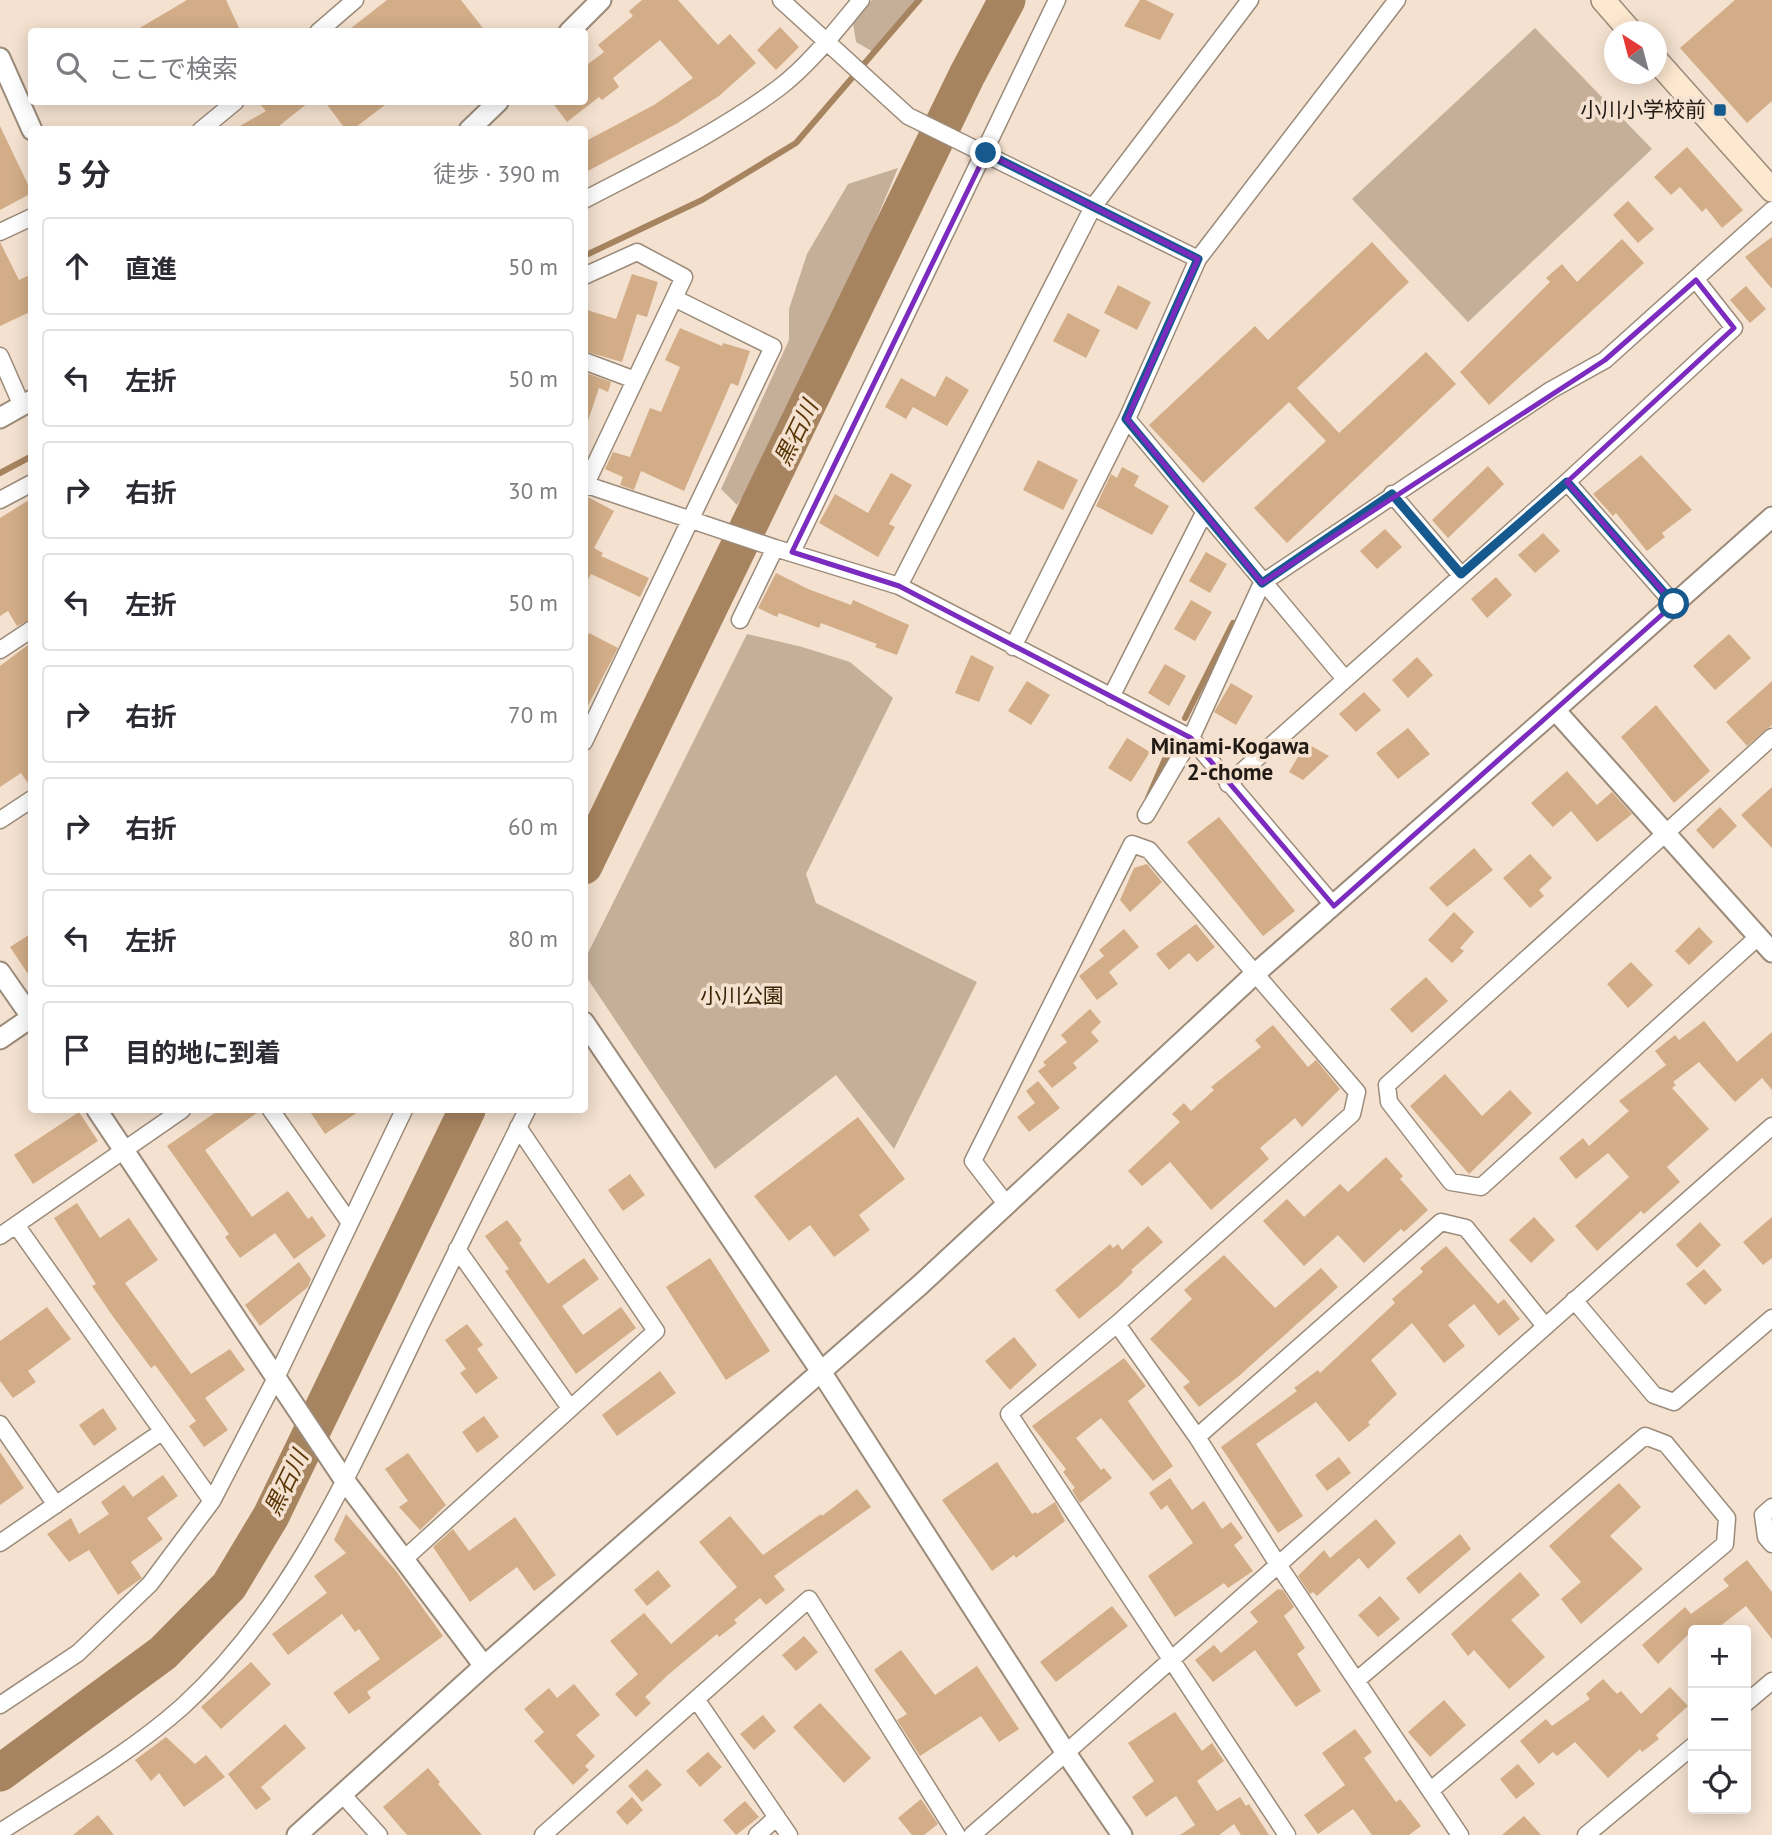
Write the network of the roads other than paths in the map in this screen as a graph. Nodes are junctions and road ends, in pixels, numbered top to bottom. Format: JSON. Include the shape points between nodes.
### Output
{"nodes":[{"id":1,"x":355,"y":0,"type":"edge"},
{"id":2,"x":781,"y":0,"type":"edge"},
{"id":3,"x":861,"y":0,"type":"edge"},
{"id":4,"x":1057,"y":0,"type":"edge"},
{"id":5,"x":1250,"y":0,"type":"edge"},
{"id":6,"x":1605,"y":1,"type":"edge"},
{"id":7,"x":595,"y":2,"type":"edge"},
{"id":8,"x":1390,"y":2,"type":"edge"},
{"id":9,"x":1622,"y":21,"type":"edge"},
{"id":10,"x":323,"y":28,"type":"edge"},
{"id":11,"x":572,"y":28,"type":"edge"},
{"id":12,"x":825,"y":44,"type":"junction"},
{"id":13,"x":0,"y":58,"type":"edge"},
{"id":14,"x":1667,"y":71,"type":"edge"},
{"id":15,"x":231,"y":105,"type":"edge"},
{"id":16,"x":495,"y":105,"type":"edge"},
{"id":17,"x":30,"y":126,"type":"edge"},
{"id":18,"x":206,"y":126,"type":"edge"},
{"id":19,"x":473,"y":126,"type":"edge"},
{"id":20,"x":986,"y":153,"type":"junction"},
{"id":21,"x":1772,"y":190,"type":"edge"},
{"id":22,"x":588,"y":198,"type":"edge"},
{"id":23,"x":1093,"y":207,"type":"junction"},
{"id":24,"x":1772,"y":210,"type":"edge"},
{"id":25,"x":28,"y":219,"type":"edge"},
{"id":26,"x":0,"y":232,"type":"edge"},
{"id":27,"x":1198,"y":259,"type":"junction"},
{"id":28,"x":588,"y":273,"type":"edge"},
{"id":29,"x":1696,"y":280,"type":"junction"},
{"id":30,"x":674,"y":298,"type":"junction"},
{"id":31,"x":0,"y":356,"type":"edge"},
{"id":32,"x":588,"y":363,"type":"edge"},
{"id":33,"x":635,"y":380,"type":"junction"},
{"id":34,"x":27,"y":403,"type":"edge"},
{"id":35,"x":0,"y":418,"type":"edge"},
{"id":36,"x":1126,"y":419,"type":"junction"},
{"id":37,"x":588,"y":479,"type":"edge"},
{"id":38,"x":1567,"y":482,"type":"junction"},
{"id":39,"x":28,"y":485,"type":"edge"},
{"id":40,"x":588,"y":486,"type":"edge"},
{"id":41,"x":1392,"y":494,"type":"junction"},
{"id":42,"x":0,"y":500,"type":"edge"},
{"id":43,"x":1204,"y":513,"type":"junction"},
{"id":44,"x":1772,"y":517,"type":"edge"},
{"id":45,"x":700,"y":521,"type":"junction"},
{"id":46,"x":769,"y":546,"type":"junction"},
{"id":47,"x":792,"y":552,"type":"junction"},
{"id":48,"x":1461,"y":574,"type":"junction"},
{"id":49,"x":1262,"y":583,"type":"junction"},
{"id":50,"x":899,"y":586,"type":"junction"},
{"id":51,"x":1674,"y":604,"type":"junction"},
{"id":52,"x":740,"y":620,"type":"dead end"},
{"id":53,"x":28,"y":632,"type":"edge"},
{"id":54,"x":1013,"y":647,"type":"junction"},
{"id":55,"x":0,"y":650,"type":"edge"},
{"id":56,"x":1345,"y":679,"type":"junction"},
{"id":57,"x":1111,"y":697,"type":"junction"},
{"id":58,"x":1555,"y":709,"type":"junction"},
{"id":59,"x":588,"y":734,"type":"edge"},
{"id":60,"x":1772,"y":737,"type":"edge"},
{"id":61,"x":1191,"y":738,"type":"junction"},
{"id":62,"x":1228,"y":783,"type":"junction"},
{"id":63,"x":28,"y":802,"type":"edge"},
{"id":64,"x":1146,"y":815,"type":"dead end"},
{"id":65,"x":0,"y":820,"type":"edge"},
{"id":66,"x":1664,"y":832,"type":"junction"},
{"id":67,"x":1334,"y":906,"type":"junction"},
{"id":68,"x":1758,"y":937,"type":"junction"},
{"id":69,"x":1772,"y":952,"type":"edge"},
{"id":70,"x":0,"y":972,"type":"edge"},
{"id":71,"x":1257,"y":972,"type":"junction"},
{"id":72,"x":28,"y":1013,"type":"edge"},
{"id":73,"x":28,"y":1019,"type":"edge"},
{"id":74,"x":588,"y":1028,"type":"edge"},
{"id":75,"x":0,"y":1039,"type":"edge"},
{"id":76,"x":99,"y":1113,"type":"edge"},
{"id":77,"x":177,"y":1113,"type":"edge"},
{"id":78,"x":273,"y":1113,"type":"edge"},
{"id":79,"x":403,"y":1113,"type":"edge"},
{"id":80,"x":525,"y":1113,"type":"edge"},
{"id":81,"x":1772,"y":1126,"type":"edge"},
{"id":82,"x":518,"y":1127,"type":"junction"},
{"id":83,"x":125,"y":1148,"type":"junction"},
{"id":84,"x":1007,"y":1205,"type":"junction"},
{"id":85,"x":350,"y":1223,"type":"junction"},
{"id":86,"x":16,"y":1225,"type":"junction"},
{"id":87,"x":0,"y":1236,"type":"edge"},
{"id":88,"x":457,"y":1249,"type":"junction"},
{"id":89,"x":1574,"y":1300,"type":"junction"},
{"id":90,"x":1772,"y":1318,"type":"edge"},
{"id":91,"x":1117,"y":1324,"type":"junction"},
{"id":92,"x":1545,"y":1326,"type":"junction"},
{"id":93,"x":820,"y":1370,"type":"junction"},
{"id":94,"x":280,"y":1383,"type":"junction"},
{"id":95,"x":570,"y":1408,"type":"junction"},
{"id":96,"x":0,"y":1424,"type":"edge"},
{"id":97,"x":160,"y":1433,"type":"junction"},
{"id":98,"x":1197,"y":1437,"type":"junction"},
{"id":99,"x":345,"y":1481,"type":"junction"},
{"id":100,"x":212,"y":1501,"type":"junction"},
{"id":101,"x":56,"y":1505,"type":"junction"},
{"id":102,"x":1772,"y":1507,"type":"edge"},
{"id":103,"x":0,"y":1543,"type":"edge"},
{"id":104,"x":1772,"y":1544,"type":"edge"},
{"id":105,"x":403,"y":1560,"type":"junction"},
{"id":106,"x":1279,"y":1566,"type":"junction"},
{"id":107,"x":1170,"y":1658,"type":"junction"},
{"id":108,"x":484,"y":1666,"type":"junction"},
{"id":109,"x":1357,"y":1680,"type":"junction"},
{"id":110,"x":1772,"y":1681,"type":"edge"},
{"id":111,"x":696,"y":1699,"type":"junction"},
{"id":112,"x":1751,"y":1699,"type":"edge"},
{"id":113,"x":0,"y":1705,"type":"edge"},
{"id":114,"x":1688,"y":1750,"type":"edge"},
{"id":115,"x":1066,"y":1753,"type":"junction"},
{"id":116,"x":1431,"y":1790,"type":"junction"},
{"id":117,"x":342,"y":1794,"type":"junction"},
{"id":118,"x":777,"y":1817,"type":"junction"},
{"id":119,"x":0,"y":1832,"type":"edge"},
{"id":120,"x":297,"y":1835,"type":"edge"},
{"id":121,"x":379,"y":1835,"type":"edge"},
{"id":122,"x":543,"y":1835,"type":"edge"},
{"id":123,"x":757,"y":1835,"type":"edge"},
{"id":124,"x":789,"y":1835,"type":"edge"},
{"id":125,"x":957,"y":1835,"type":"edge"},
{"id":126,"x":972,"y":1835,"type":"edge"},
{"id":127,"x":1122,"y":1835,"type":"edge"},
{"id":128,"x":1287,"y":1835,"type":"edge"},
{"id":129,"x":1460,"y":1835,"type":"edge"},
{"id":130,"x":1586,"y":1835,"type":"edge"}],
"edges":[{"from":1,"to":10,"type":"street"},
{"from":2,"to":12,"type":"street"},
{"from":3,"to":12,"type":"street"},
{"from":4,"to":20,"type":"street"},
{"from":5,"to":23,"type":"street"},
{"from":6,"to":9,"type":"main road"},
{"from":7,"to":11,"type":"street"},
{"from":8,"to":27,"type":"street"},
{"from":12,"to":20,"type":"street","via":[[908,116]]},
{"from":12,"to":22,"type":"street","via":[[781,86],[701,140]]},
{"from":13,"to":17,"type":"street"},
{"from":14,"to":21,"type":"main road"},
{"from":15,"to":18,"type":"street"},
{"from":16,"to":19,"type":"street"},
{"from":20,"to":23,"type":"street"},
{"from":20,"to":47,"type":"street"},
{"from":23,"to":27,"type":"street"},
{"from":23,"to":50,"type":"street"},
{"from":24,"to":29,"type":"street"},
{"from":25,"to":26,"type":"street"},
{"from":27,"to":36,"type":"street"},
{"from":28,"to":30,"type":"street","via":[[637,252],[684,277]]},
{"from":29,"to":38,"type":"street","via":[[1734,328]]},
{"from":29,"to":41,"type":"street","via":[[1605,360]]},
{"from":30,"to":33,"type":"street"},
{"from":30,"to":45,"type":"street","via":[[773,347]]},
{"from":31,"to":34,"type":"street"},
{"from":32,"to":33,"type":"street"},
{"from":33,"to":37,"type":"street"},
{"from":34,"to":35,"type":"street"},
{"from":36,"to":43,"type":"street"},
{"from":36,"to":54,"type":"street"},
{"from":38,"to":48,"type":"street"},
{"from":38,"to":51,"type":"street"},
{"from":39,"to":42,"type":"street"},
{"from":40,"to":45,"type":"street"},
{"from":41,"to":48,"type":"street"},
{"from":41,"to":49,"type":"street"},
{"from":43,"to":49,"type":"street"},
{"from":43,"to":57,"type":"street"},
{"from":44,"to":51,"type":"street"},
{"from":45,"to":46,"type":"street"},
{"from":45,"to":59,"type":"street"},
{"from":46,"to":47,"type":"street"},
{"from":46,"to":52,"type":"street"},
{"from":47,"to":50,"type":"street"},
{"from":48,"to":56,"type":"street"},
{"from":49,"to":56,"type":"street"},
{"from":49,"to":61,"type":"street"},
{"from":50,"to":54,"type":"street"},
{"from":51,"to":58,"type":"street"},
{"from":53,"to":55,"type":"street"},
{"from":54,"to":57,"type":"street"},
{"from":56,"to":62,"type":"street"},
{"from":57,"to":61,"type":"street"},
{"from":58,"to":66,"type":"street"},
{"from":58,"to":67,"type":"street"},
{"from":60,"to":66,"type":"street"},
{"from":61,"to":62,"type":"street"},
{"from":61,"to":64,"type":"street"},
{"from":62,"to":67,"type":"street"},
{"from":63,"to":65,"type":"street"},
{"from":66,"to":68,"type":"street"},
{"from":66,"to":68,"type":"street","via":[[1387,1085],[1389,1102],[1451,1182],[1481,1187]]},
{"from":67,"to":71,"type":"street"},
{"from":68,"to":69,"type":"street"},
{"from":70,"to":72,"type":"street"},
{"from":71,"to":84,"type":"street"},
{"from":71,"to":84,"type":"street","via":[[1149,850],[1132,844],[972,1160]]},
{"from":71,"to":91,"type":"street","via":[[1357,1092],[1352,1114]]},
{"from":73,"to":75,"type":"street"},
{"from":74,"to":93,"type":"street"},
{"from":76,"to":83,"type":"street"},
{"from":77,"to":83,"type":"street"},
{"from":78,"to":85,"type":"street"},
{"from":79,"to":85,"type":"street"},
{"from":80,"to":82,"type":"street"},
{"from":81,"to":89,"type":"street"},
{"from":82,"to":88,"type":"street"},
{"from":82,"to":95,"type":"street","via":[[656,1331]]},
{"from":83,"to":86,"type":"street"},
{"from":83,"to":94,"type":"street"},
{"from":84,"to":93,"type":"street"},
{"from":85,"to":94,"type":"street"},
{"from":86,"to":87,"type":"street"},
{"from":86,"to":97,"type":"street"},
{"from":88,"to":95,"type":"street"},
{"from":88,"to":99,"type":"street"},
{"from":89,"to":90,"type":"street","via":[[1654,1395],[1674,1402]]},
{"from":89,"to":92,"type":"street"},
{"from":91,"to":98,"type":"street"},
{"from":91,"to":107,"type":"street","via":[[1009,1414]]},
{"from":92,"to":98,"type":"street","via":[[1466,1227],[1441,1222]]},
{"from":92,"to":106,"type":"street"},
{"from":93,"to":108,"type":"street"},
{"from":93,"to":115,"type":"street"},
{"from":94,"to":99,"type":"street"},
{"from":94,"to":100,"type":"street"},
{"from":95,"to":105,"type":"street"},
{"from":96,"to":101,"type":"street"},
{"from":97,"to":100,"type":"street"},
{"from":97,"to":101,"type":"street"},
{"from":98,"to":106,"type":"street"},
{"from":99,"to":105,"type":"street"},
{"from":99,"to":119,"type":"street","via":[[299,1567],[214,1675],[156,1728]]},
{"from":100,"to":113,"type":"street","via":[[150,1584],[78,1653]]},
{"from":101,"to":103,"type":"street"},
{"from":102,"to":104,"type":"street","via":[[1763,1515],[1766,1537]]},
{"from":105,"to":108,"type":"street"},
{"from":106,"to":107,"type":"street"},
{"from":106,"to":109,"type":"street"},
{"from":107,"to":115,"type":"street"},
{"from":107,"to":128,"type":"street"},
{"from":108,"to":117,"type":"street"},
{"from":109,"to":116,"type":"street"},
{"from":109,"to":116,"type":"street","via":[[1645,1436],[1666,1444],[1727,1518],[1725,1544]]},
{"from":110,"to":112,"type":"street"},
{"from":111,"to":118,"type":"street"},
{"from":111,"to":122,"type":"street"},
{"from":111,"to":125,"type":"street","via":[[809,1599]]},
{"from":114,"to":130,"type":"street"},
{"from":115,"to":126,"type":"street"},
{"from":115,"to":127,"type":"street"},
{"from":116,"to":129,"type":"street"},
{"from":117,"to":120,"type":"street"},
{"from":117,"to":121,"type":"street"},
{"from":118,"to":123,"type":"street"},
{"from":118,"to":124,"type":"street"}]}
